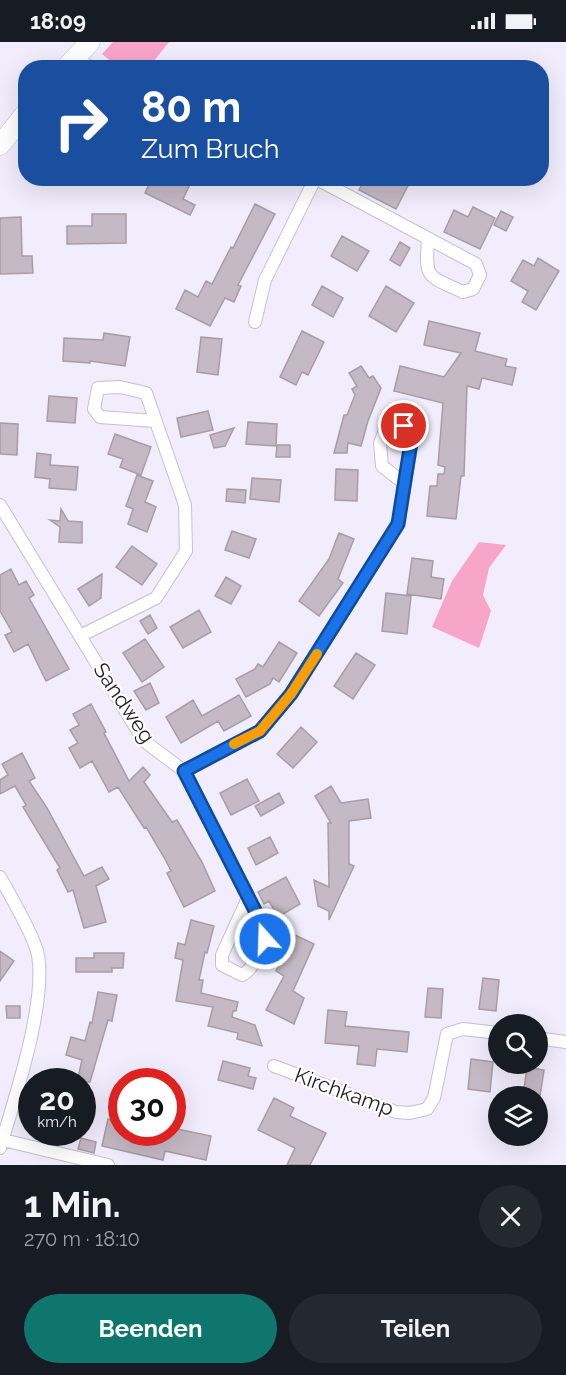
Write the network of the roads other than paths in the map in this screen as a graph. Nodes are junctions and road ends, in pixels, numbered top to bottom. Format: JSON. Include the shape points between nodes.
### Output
{"nodes":[{"id":1,"x":90,"y":42,"type":"edge"},
{"id":2,"x":73,"y":60,"type":"edge"},
{"id":3,"x":18,"y":123,"type":"edge"},
{"id":4,"x":0,"y":145,"type":"edge"},
{"id":5,"x":312,"y":186,"type":"edge"},
{"id":6,"x":328,"y":186,"type":"edge"},
{"id":7,"x":428,"y":239,"type":"junction"},
{"id":8,"x":255,"y":322,"type":"dead end"},
{"id":9,"x":155,"y":421,"type":"junction"},
{"id":10,"x":405,"y":484,"type":"junction"},
{"id":11,"x":0,"y":505,"type":"edge"},
{"id":12,"x":80,"y":636,"type":"junction"},
{"id":13,"x":184,"y":771,"type":"junction"},
{"id":14,"x":0,"y":877,"type":"edge"},
{"id":15,"x":249,"y":898,"type":"junction"},
{"id":16,"x":488,"y":1032,"type":"edge"},
{"id":17,"x":548,"y":1040,"type":"edge"},
{"id":18,"x":566,"y":1042,"type":"edge"},
{"id":19,"x":274,"y":1066,"type":"dead end"},
{"id":20,"x":1,"y":1144,"type":"edge"},
{"id":21,"x":108,"y":1165,"type":"edge"}],
"edges":[{"from":1,"to":2,"type":"main road"},
{"from":3,"to":4,"type":"main road"},
{"from":5,"to":8,"type":"street","via":[[265,280]]},
{"from":6,"to":7,"type":"street"},
{"from":7,"to":7,"type":"street","via":[[426,267],[432,278],[463,292],[473,289],[480,274],[476,264]]},
{"from":9,"to":9,"type":"street","via":[[146,393],[120,387],[98,388],[94,409],[100,417]]},
{"from":9,"to":12,"type":"street","via":[[186,505],[186,551],[156,598]]},
{"from":10,"to":10,"type":"street","via":[[412,436],[404,426],[387,425],[380,443],[382,466]]},
{"from":10,"to":13,"type":"street","via":[[398,524],[291,694],[260,731]]},
{"from":11,"to":12,"type":"street","name":"Sandweg"},
{"from":12,"to":13,"type":"street","name":"Sandweg","via":[[144,741]]},
{"from":13,"to":15,"type":"street","name":"Sandweg"},
{"from":14,"to":20,"type":"street","via":[[37,951],[40,984],[30,1042]]},
{"from":15,"to":15,"type":"street","name":"Sandweg","via":[[222,955],[222,965],[242,975],[248,972],[265,939],[265,930]]},
{"from":16,"to":19,"type":"street","name":"Kirchkamp","via":[[463,1029],[447,1034],[434,1098],[427,1109],[410,1113],[396,1112]]},
{"from":17,"to":18,"type":"street"},
{"from":20,"to":21,"type":"street"}]}
